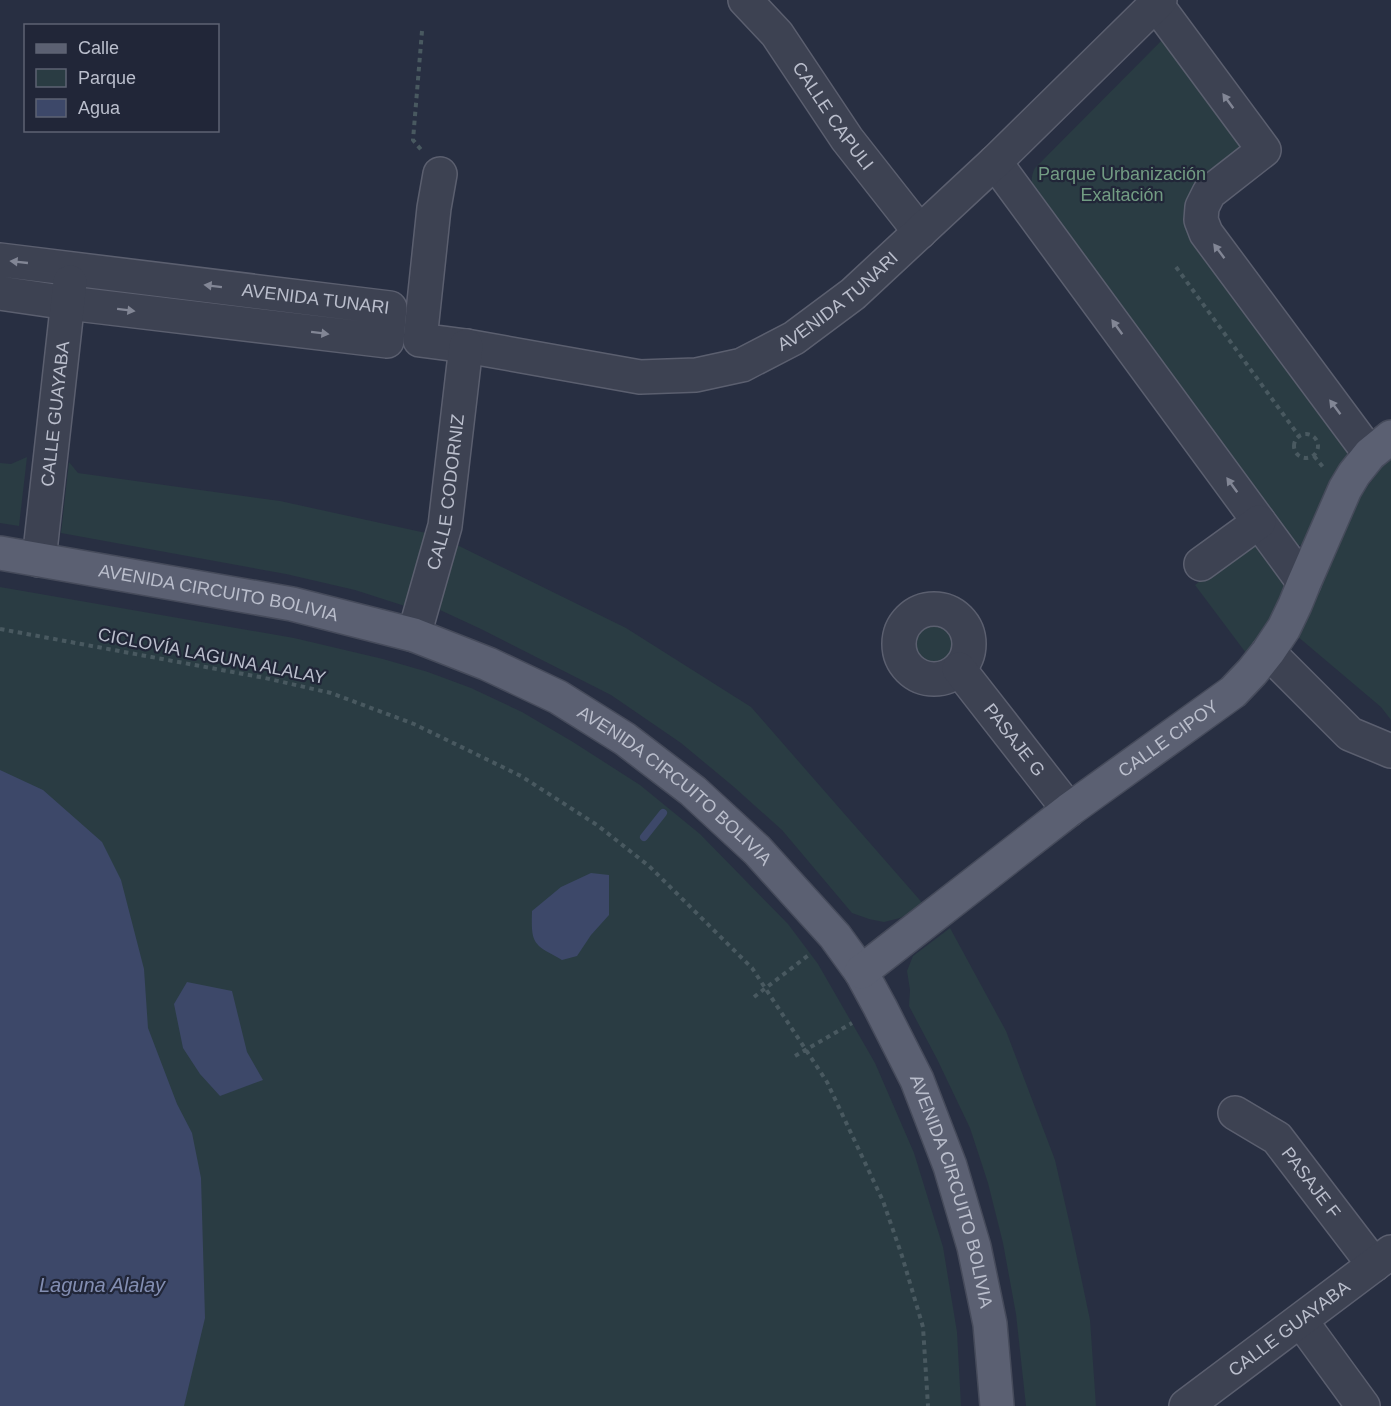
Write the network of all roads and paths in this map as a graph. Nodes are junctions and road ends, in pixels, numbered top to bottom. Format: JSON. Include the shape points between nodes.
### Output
{"nodes":[{"id":1,"x":744,"y":0,"type":"edge"},
{"id":2,"x":1158,"y":2,"type":"edge"},
{"id":3,"x":422,"y":31,"type":"dead end"},
{"id":4,"x":995,"y":162,"type":"junction"},
{"id":5,"x":440,"y":174,"type":"joint"},
{"id":6,"x":920,"y":232,"type":"junction"},
{"id":7,"x":0,"y":260,"type":"edge"},
{"id":8,"x":1176,"y":267,"type":"dead end"},
{"id":9,"x":72,"y":268,"type":"junction"},
{"id":10,"x":0,"y":293,"type":"edge"},
{"id":11,"x":68,"y":303,"type":"junction"},
{"id":12,"x":466,"y":346,"type":"junction"},
{"id":13,"x":1299,"y":436,"type":"junction"},
{"id":14,"x":1381,"y":446,"type":"edge"},
{"id":15,"x":1259,"y":522,"type":"junction"},
{"id":16,"x":0,"y":553,"type":"edge"},
{"id":17,"x":39,"y":560,"type":"junction"},
{"id":18,"x":1201,"y":564,"type":"dead end"},
{"id":19,"x":1304,"y":583,"type":"junction"},
{"id":20,"x":0,"y":629,"type":"edge"},
{"id":21,"x":414,"y":635,"type":"junction"},
{"id":22,"x":1268,"y":652,"type":"junction"},
{"id":23,"x":959,"y":669,"type":"dead end"},
{"id":24,"x":1391,"y":751,"type":"edge"},
{"id":25,"x":1069,"y":810,"type":"junction"},
{"id":26,"x":810,"y":954,"type":"dead end"},
{"id":27,"x":861,"y":972,"type":"junction"},
{"id":28,"x":765,"y":988,"type":"junction"},
{"id":29,"x":754,"y":997,"type":"dead end"},
{"id":30,"x":852,"y":1023,"type":"dead end"},
{"id":31,"x":806,"y":1050,"type":"junction"},
{"id":32,"x":795,"y":1056,"type":"dead end"},
{"id":33,"x":1235,"y":1113,"type":"dead end"},
{"id":34,"x":1383,"y":1259,"type":"edge"},
{"id":35,"x":1300,"y":1321,"type":"junction"},
{"id":36,"x":928,"y":1406,"type":"edge"},
{"id":37,"x":997,"y":1406,"type":"edge"},
{"id":38,"x":1186,"y":1406,"type":"edge"},
{"id":39,"x":1363,"y":1406,"type":"edge"}],
"edges":[{"from":1,"to":6,"type":"street","name":"CALLE CAPULI","via":[[777,34],[847,139]]},
{"from":2,"to":4,"type":"street","name":"AVENIDA TUNARI"},
{"from":14,"to":2,"type":"street","one_way":true,"via":[[1206,233],[1201,220],[1209,193],[1264,150]]},
{"from":3,"to":5,"type":"path","via":[[413,140]]},
{"from":4,"to":6,"type":"street","name":"AVENIDA TUNARI"},
{"from":15,"to":4,"type":"street","one_way":true},
{"from":5,"to":12,"type":"street","name":"AVENIDA TUNARI","via":[[420,340]]},
{"from":6,"to":12,"type":"street","name":"AVENIDA TUNARI","via":[[854,294],[794,338],[742,365],[696,375],[640,377]]},
{"from":9,"to":7,"type":"street","name":"AVENIDA TUNARI","one_way":true},
{"from":8,"to":13,"type":"path"},
{"from":9,"to":11,"type":"street","name":"CALLE GUAYABA"},
{"from":11,"to":9,"type":"street","name":"AVENIDA TUNARI","one_way":true,"via":[[387,341],[390,308]]},
{"from":10,"to":11,"type":"street","name":"AVENIDA TUNARI"},
{"from":11,"to":17,"type":"street","name":"CALLE GUAYABA"},
{"from":12,"to":21,"type":"street","name":"CALLE CODORNIZ","via":[[445,526]]},
{"from":13,"to":13,"type":"path","via":[[1315,437],[1319,445],[1314,456],[1298,456],[1294,448]]},
{"from":14,"to":19,"type":"main road","name":"CALLE CIPOY","via":[[1345,489]]},
{"from":15,"to":18,"type":"street"},
{"from":15,"to":19,"type":"street"},
{"from":16,"to":17,"type":"main road","name":"AVENIDA CIRCUITO BOLIVIA"},
{"from":17,"to":21,"type":"main road","name":"AVENIDA CIRCUITO BOLIVIA","via":[[291,603]]},
{"from":19,"to":22,"type":"main road","name":"CALLE CIPOY"},
{"from":20,"to":28,"type":"path","name":"CICLOVÍA LAGUNA ALALAY","via":[[331,693],[414,724],[521,776],[597,825],[649,866],[752,968]]},
{"from":21,"to":27,"type":"main road","name":"AVENIDA CIRCUITO BOLIVIA","via":[[558,697],[625,739],[693,791],[757,850],[835,936]]},
{"from":22,"to":24,"type":"street","via":[[1350,734]]},
{"from":22,"to":25,"type":"main road","name":"CALLE CIPOY","via":[[1233,692]]},
{"from":23,"to":25,"type":"street","name":"PASAJE G"},
{"from":25,"to":27,"type":"main road","name":"CALLE CIPOY"},
{"from":26,"to":28,"type":"path"},
{"from":27,"to":37,"type":"main road","name":"AVENIDA CIRCUITO BOLIVIA","via":[[917,1080],[950,1166],[974,1247],[990,1324]]},
{"from":28,"to":29,"type":"path"},
{"from":28,"to":31,"type":"path","name":"CICLOVÍA LAGUNA ALALAY"},
{"from":30,"to":31,"type":"path"},
{"from":31,"to":32,"type":"path"},
{"from":31,"to":36,"type":"path","name":"CICLOVÍA LAGUNA ALALAY","via":[[827,1082],[883,1201],[902,1256],[923,1327]]},
{"from":33,"to":34,"type":"street","name":"PASAJE F","via":[[1277,1138]]},
{"from":34,"to":35,"type":"street","name":"CALLE GUAYABA"},
{"from":35,"to":38,"type":"street","name":"CALLE GUAYABA"},
{"from":35,"to":39,"type":"street"}]}
